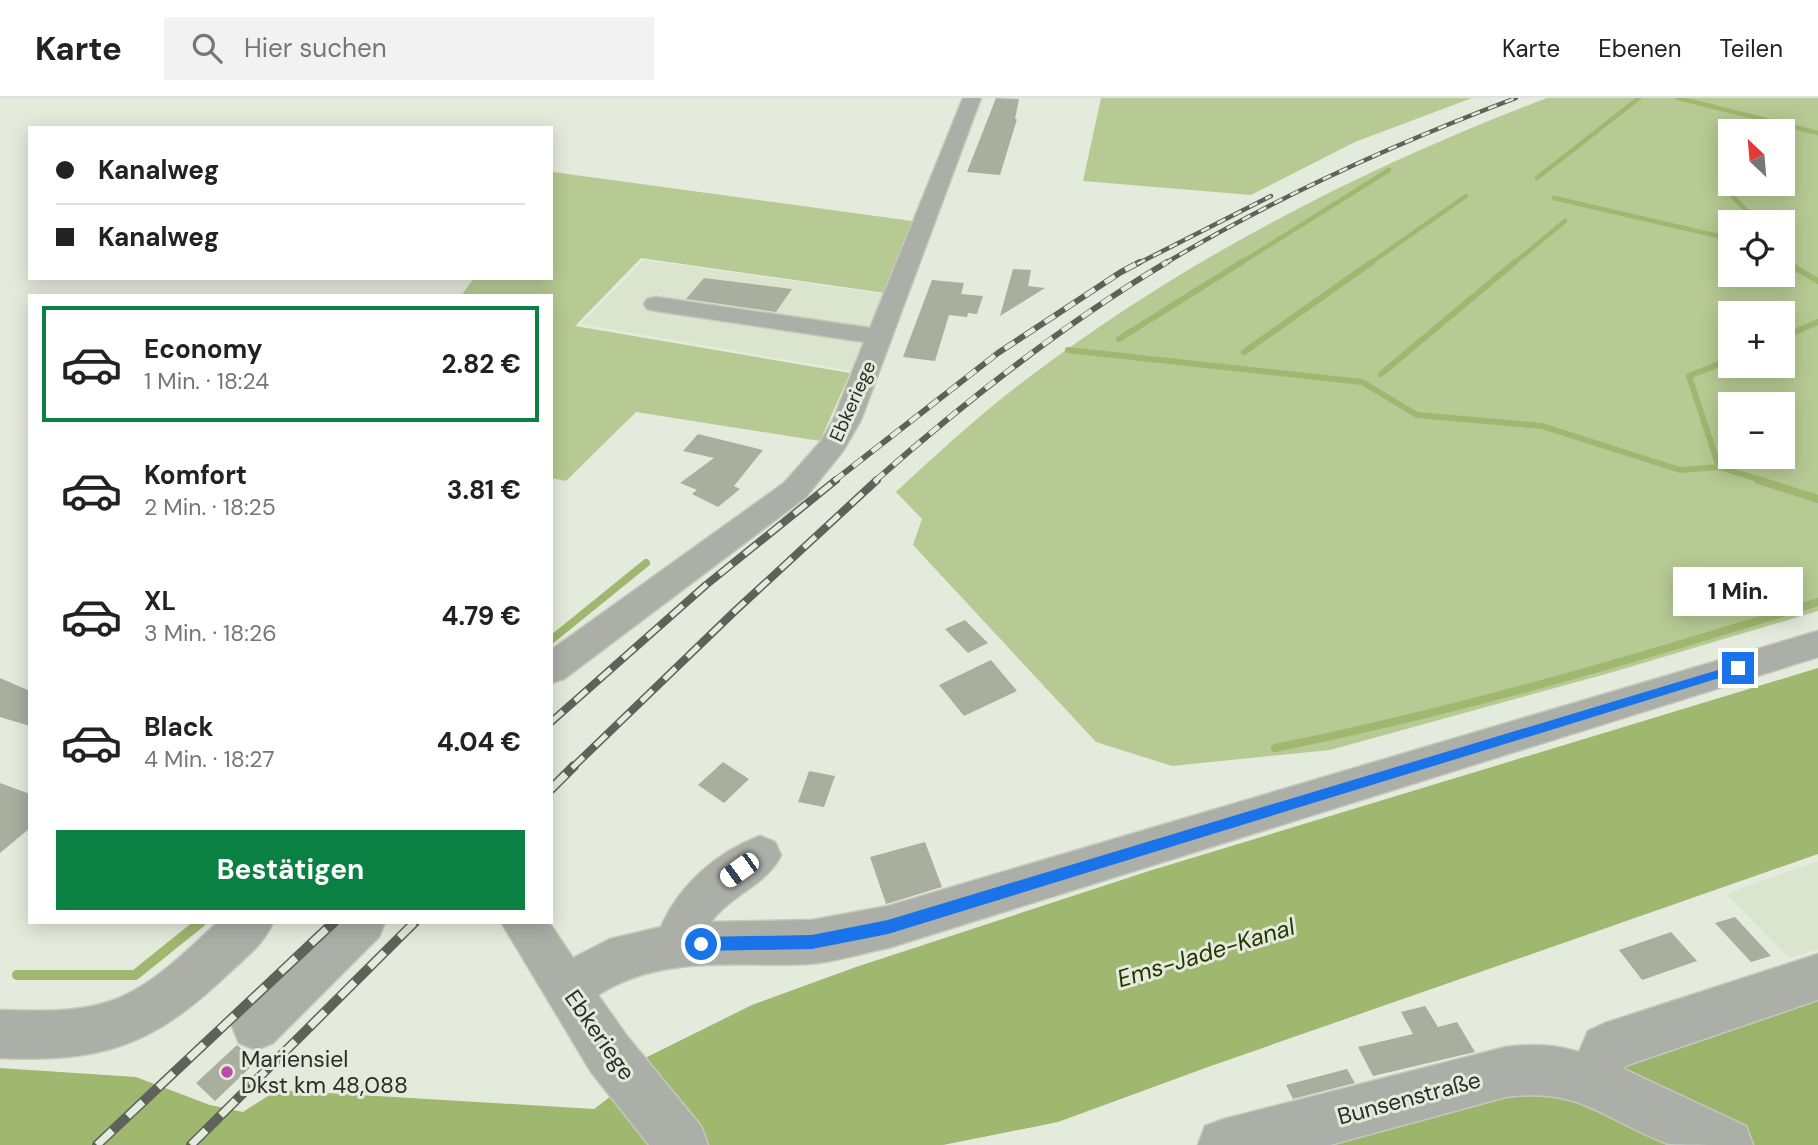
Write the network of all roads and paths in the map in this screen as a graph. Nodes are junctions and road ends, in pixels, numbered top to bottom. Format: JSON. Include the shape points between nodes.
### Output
{"nodes":[{"id":1,"x":972,"y":98,"type":"edge"},
{"id":2,"x":656,"y":304,"type":"dead end"},
{"id":3,"x":879,"y":337,"type":"junction"},
{"id":4,"x":1818,"y":644,"type":"edge"},
{"id":5,"x":553,"y":667,"type":"edge"},
{"id":6,"x":760,"y":855,"type":"dead end"},
{"id":7,"x":249,"y":924,"type":"edge"},
{"id":8,"x":361,"y":924,"type":"edge"},
{"id":9,"x":524,"y":924,"type":"edge"},
{"id":10,"x":678,"y":944,"type":"junction"},
{"id":11,"x":1818,"y":976,"type":"edge"},
{"id":12,"x":567,"y":988,"type":"junction"},
{"id":13,"x":256,"y":1026,"type":"dead end"},
{"id":14,"x":0,"y":1034,"type":"edge"},
{"id":15,"x":1595,"y":1082,"type":"junction"},
{"id":16,"x":682,"y":1145,"type":"edge"},
{"id":17,"x":1224,"y":1145,"type":"edge"},
{"id":18,"x":1727,"y":1145,"type":"edge"}],
"edges":[{"from":1,"to":3,"type":"street","name":"Ebkeriege"},
{"from":2,"to":3,"type":"street"},
{"from":3,"to":5,"type":"street","name":"Ebkeriege","via":[[847,420],[833,445],[795,490]]},
{"from":4,"to":10,"type":"street","via":[[888,927],[812,942]]},
{"from":6,"to":10,"type":"street","via":[[697,901],[682,925]]},
{"from":7,"to":14,"type":"street","via":[[152,1005],[108,1026],[58,1035]]},
{"from":8,"to":13,"type":"street"},
{"from":9,"to":12,"type":"street","name":"Ebkeriege"},
{"from":10,"to":12,"type":"street","via":[[610,961]]},
{"from":11,"to":15,"type":"street","via":[[1605,1048]]},
{"from":12,"to":16,"type":"street","name":"Ebkeriege","via":[[609,1054]]},
{"from":15,"to":17,"type":"street","name":"Bunsenstraße","via":[[1560,1071],[1506,1072]]},
{"from":15,"to":18,"type":"street","name":"Bunsenstraße"}]}
